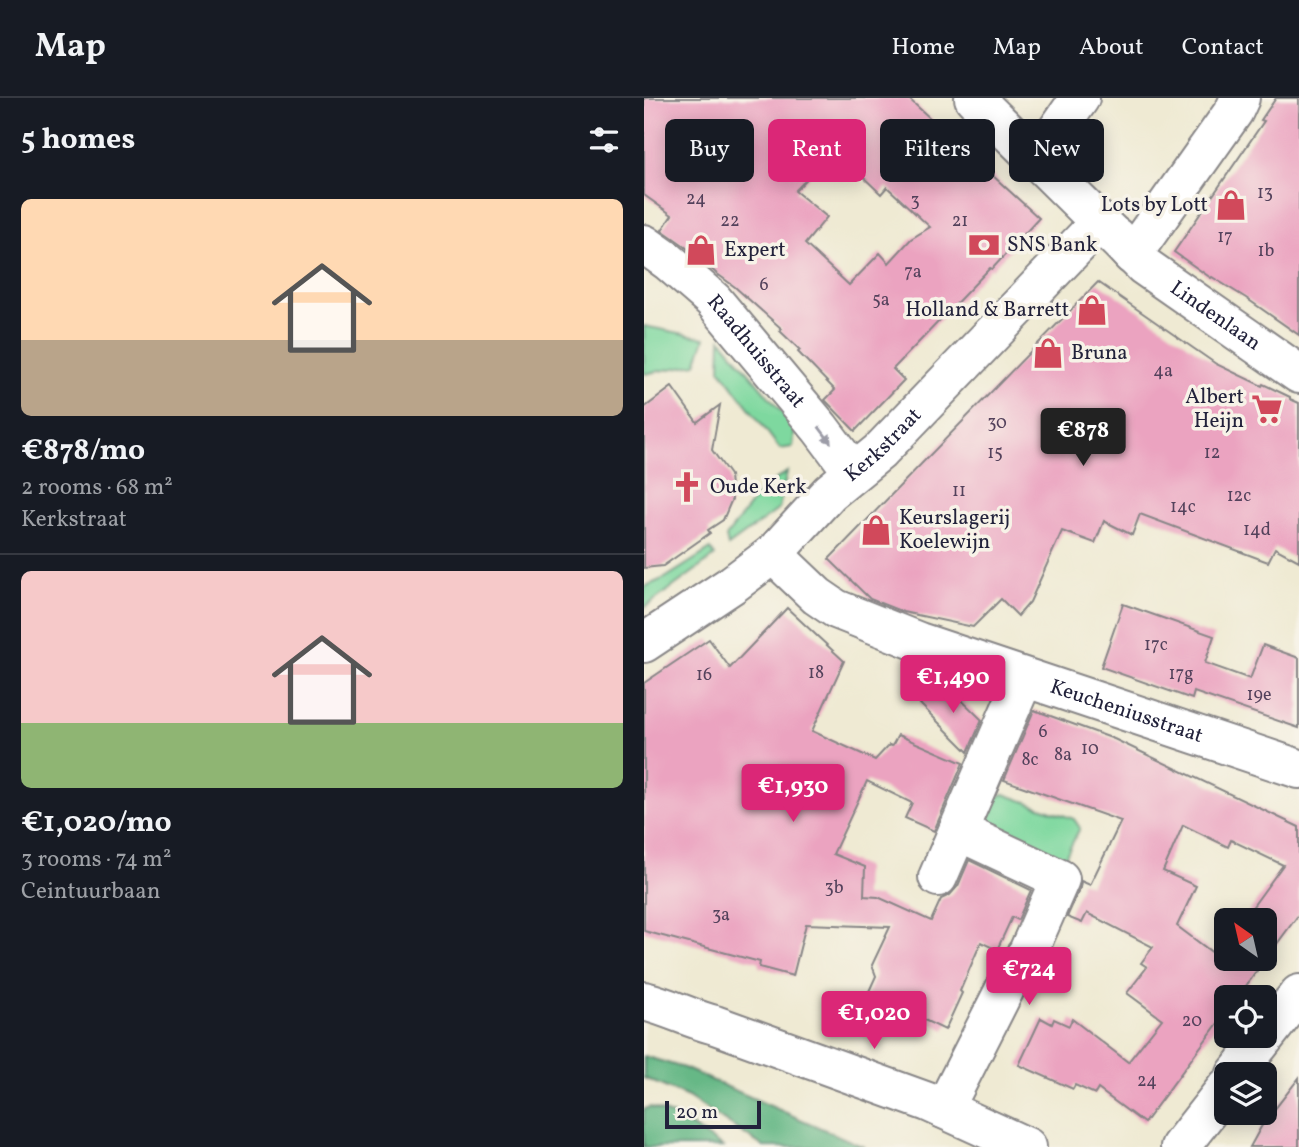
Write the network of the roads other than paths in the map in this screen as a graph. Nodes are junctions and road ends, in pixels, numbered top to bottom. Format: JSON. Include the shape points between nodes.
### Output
{"nodes":[{"id":1,"x":974,"y":98,"type":"edge"},
{"id":2,"x":1080,"y":98,"type":"edge"},
{"id":3,"x":1240,"y":98,"type":"edge"},
{"id":4,"x":1065,"y":119,"type":"edge"},
{"id":5,"x":1009,"y":132,"type":"edge"},
{"id":6,"x":1060,"y":182,"type":"edge"},
{"id":7,"x":1100,"y":222,"type":"junction"},
{"id":8,"x":644,"y":244,"type":"edge"},
{"id":9,"x":1132,"y":255,"type":"junction"},
{"id":10,"x":1299,"y":374,"type":"edge"},
{"id":11,"x":853,"y":472,"type":"junction"},
{"id":12,"x":773,"y":554,"type":"junction"},
{"id":13,"x":644,"y":643,"type":"edge"},
{"id":14,"x":1024,"y":678,"type":"junction"},
{"id":15,"x":1299,"y":769,"type":"edge"},
{"id":16,"x":958,"y":831,"type":"junction"},
{"id":17,"x":938,"y":877,"type":"dead end"},
{"id":18,"x":1299,"y":994,"type":"edge"},
{"id":19,"x":644,"y":1001,"type":"edge"},
{"id":20,"x":644,"y":1015,"type":"edge"},
{"id":21,"x":697,"y":1020,"type":"junction"},
{"id":22,"x":1245,"y":1062,"type":"edge"},
{"id":23,"x":1214,"y":1104,"type":"edge"},
{"id":24,"x":944,"y":1109,"type":"junction"},
{"id":25,"x":1027,"y":1147,"type":"edge"},
{"id":26,"x":1180,"y":1147,"type":"edge"}],
"edges":[{"from":1,"to":5,"type":"street","name":"Lindenlaan"},
{"from":2,"to":4,"type":"street"},
{"from":3,"to":9,"type":"street"},
{"from":6,"to":7,"type":"street","name":"Lindenlaan"},
{"from":7,"to":9,"type":"street","name":"Lindenlaan"},
{"from":7,"to":11,"type":"street","name":"Kerkstraat","via":[[878,452]]},
{"from":8,"to":11,"type":"street","name":"Raadhuisstraat","one_way":true,"via":[[713,300]]},
{"from":9,"to":10,"type":"street","name":"Lindenlaan"},
{"from":11,"to":12,"type":"street","name":"Kerkstraat"},
{"from":12,"to":13,"type":"street","name":"Kerkstraat"},
{"from":12,"to":14,"type":"street","name":"Keucheniusstraat","via":[[836,609]]},
{"from":14,"to":15,"type":"street","name":"Keucheniusstraat"},
{"from":14,"to":16,"type":"street"},
{"from":16,"to":17,"type":"street"},
{"from":16,"to":24,"type":"street","via":[[1060,879],[1028,952]]},
{"from":18,"to":22,"type":"street"},
{"from":19,"to":21,"type":"street"},
{"from":20,"to":21,"type":"street"},
{"from":21,"to":24,"type":"street"},
{"from":23,"to":26,"type":"street"},
{"from":24,"to":25,"type":"street"}]}
